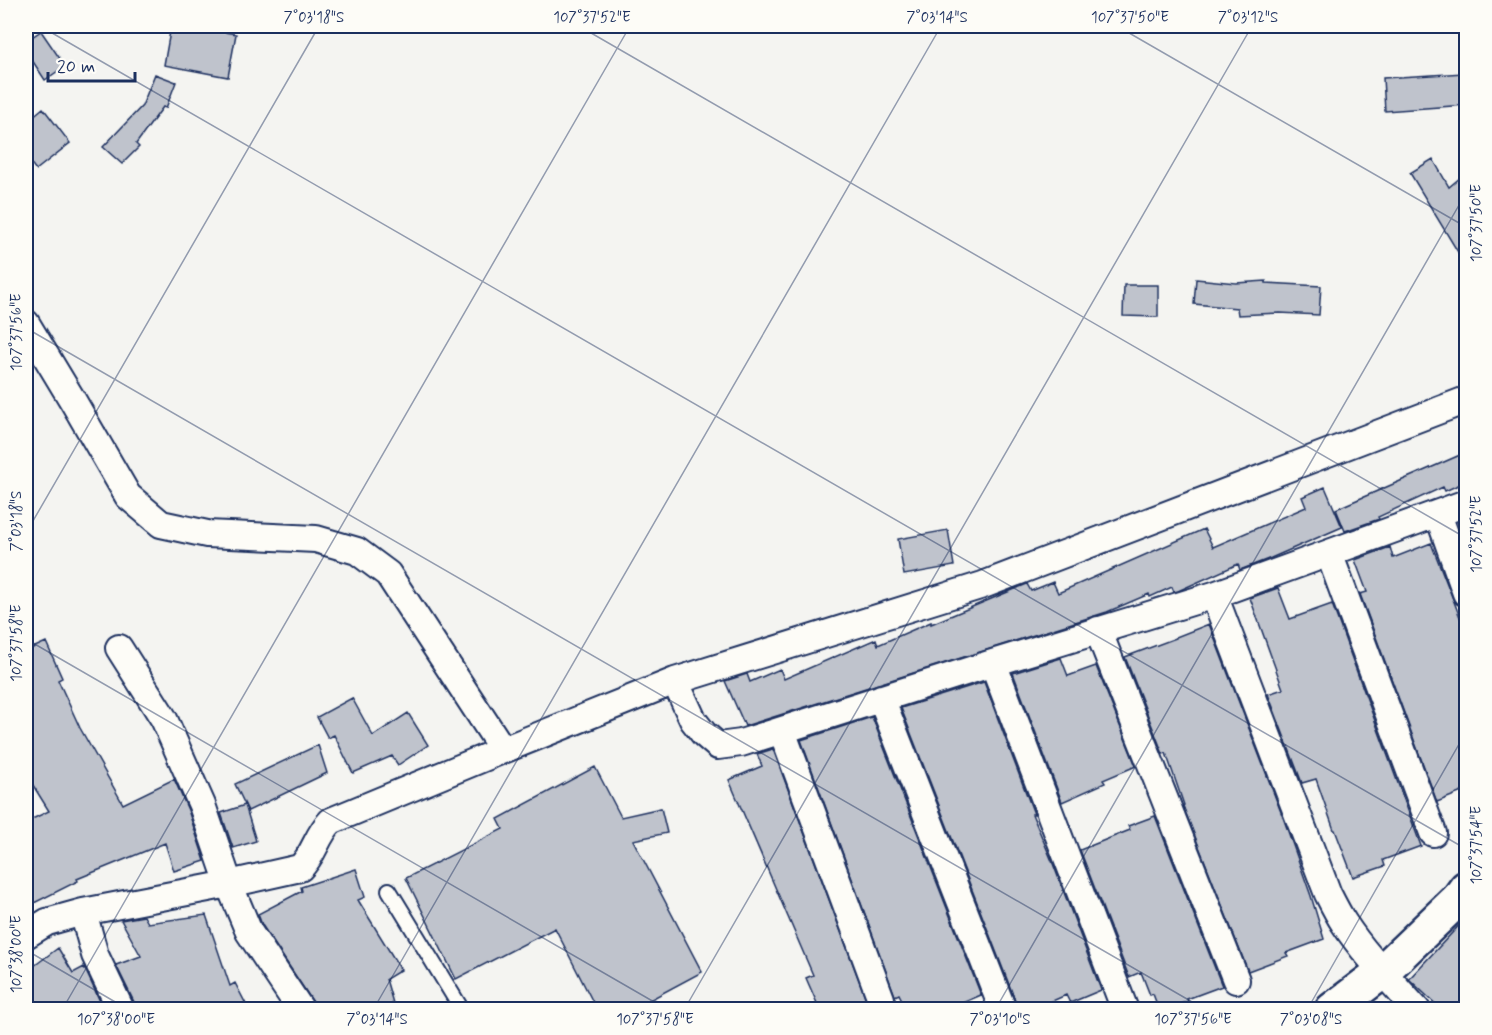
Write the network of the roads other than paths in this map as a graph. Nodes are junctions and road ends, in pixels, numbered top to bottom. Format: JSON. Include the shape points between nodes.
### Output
{"nodes":[{"id":1,"x":26,"y":323,"type":"edge"},
{"id":2,"x":1467,"y":400,"type":"edge"},
{"id":3,"x":1467,"y":503,"type":"edge"},
{"id":4,"x":1438,"y":514,"type":"junction"},
{"id":5,"x":1329,"y":553,"type":"junction"},
{"id":6,"x":1467,"y":593,"type":"edge"},
{"id":7,"x":1214,"y":595,"type":"junction"},
{"id":8,"x":1098,"y":630,"type":"junction"},
{"id":9,"x":119,"y":648,"type":"dead end"},
{"id":10,"x":993,"y":663,"type":"junction"},
{"id":11,"x":675,"y":681,"type":"junction"},
{"id":12,"x":881,"y":698,"type":"junction"},
{"id":13,"x":782,"y":731,"type":"junction"},
{"id":14,"x":503,"y":750,"type":"junction"},
{"id":15,"x":1433,"y":833,"type":"dead end"},
{"id":16,"x":229,"y":884,"type":"junction"},
{"id":17,"x":1467,"y":888,"type":"edge"},
{"id":18,"x":389,"y":890,"type":"dead end"},
{"id":19,"x":83,"y":912,"type":"junction"},
{"id":20,"x":26,"y":935,"type":"edge"},
{"id":21,"x":1382,"y":972,"type":"junction"},
{"id":22,"x":1236,"y":980,"type":"dead end"},
{"id":23,"x":881,"y":999,"type":"dead end"},
{"id":24,"x":121,"y":1010,"type":"edge"},
{"id":25,"x":301,"y":1010,"type":"edge"},
{"id":26,"x":462,"y":1010,"type":"edge"},
{"id":27,"x":1004,"y":1010,"type":"edge"},
{"id":28,"x":1125,"y":1010,"type":"edge"},
{"id":29,"x":1332,"y":1010,"type":"edge"},
{"id":30,"x":1417,"y":1010,"type":"edge"}],
"edges":[{"from":1,"to":14,"type":"street","via":[[128,496],[161,524],[207,534],[316,539],[357,551],[388,574]]},
{"from":2,"to":11,"type":"street","via":[[983,585]]},
{"from":3,"to":4,"type":"street"},
{"from":4,"to":5,"type":"street"},
{"from":4,"to":6,"type":"street"},
{"from":5,"to":7,"type":"street"},
{"from":5,"to":15,"type":"street"},
{"from":7,"to":8,"type":"street"},
{"from":7,"to":21,"type":"street","via":[[1328,894],[1343,922]]},
{"from":8,"to":10,"type":"street"},
{"from":8,"to":22,"type":"street"},
{"from":9,"to":16,"type":"street","via":[[164,719],[202,805]]},
{"from":10,"to":12,"type":"street"},
{"from":10,"to":28,"type":"street"},
{"from":11,"to":13,"type":"street","via":[[693,720],[718,746]]},
{"from":11,"to":14,"type":"street"},
{"from":12,"to":13,"type":"street"},
{"from":12,"to":27,"type":"street"},
{"from":13,"to":23,"type":"street"},
{"from":14,"to":16,"type":"street","via":[[331,821],[322,830],[309,860],[300,868]]},
{"from":16,"to":19,"type":"street"},
{"from":16,"to":25,"type":"street","via":[[249,932]]},
{"from":17,"to":21,"type":"street"},
{"from":18,"to":26,"type":"lane"},
{"from":19,"to":20,"type":"street","via":[[47,922]]},
{"from":19,"to":24,"type":"street","via":[[95,955]]},
{"from":21,"to":29,"type":"street"},
{"from":21,"to":30,"type":"street"}]}
